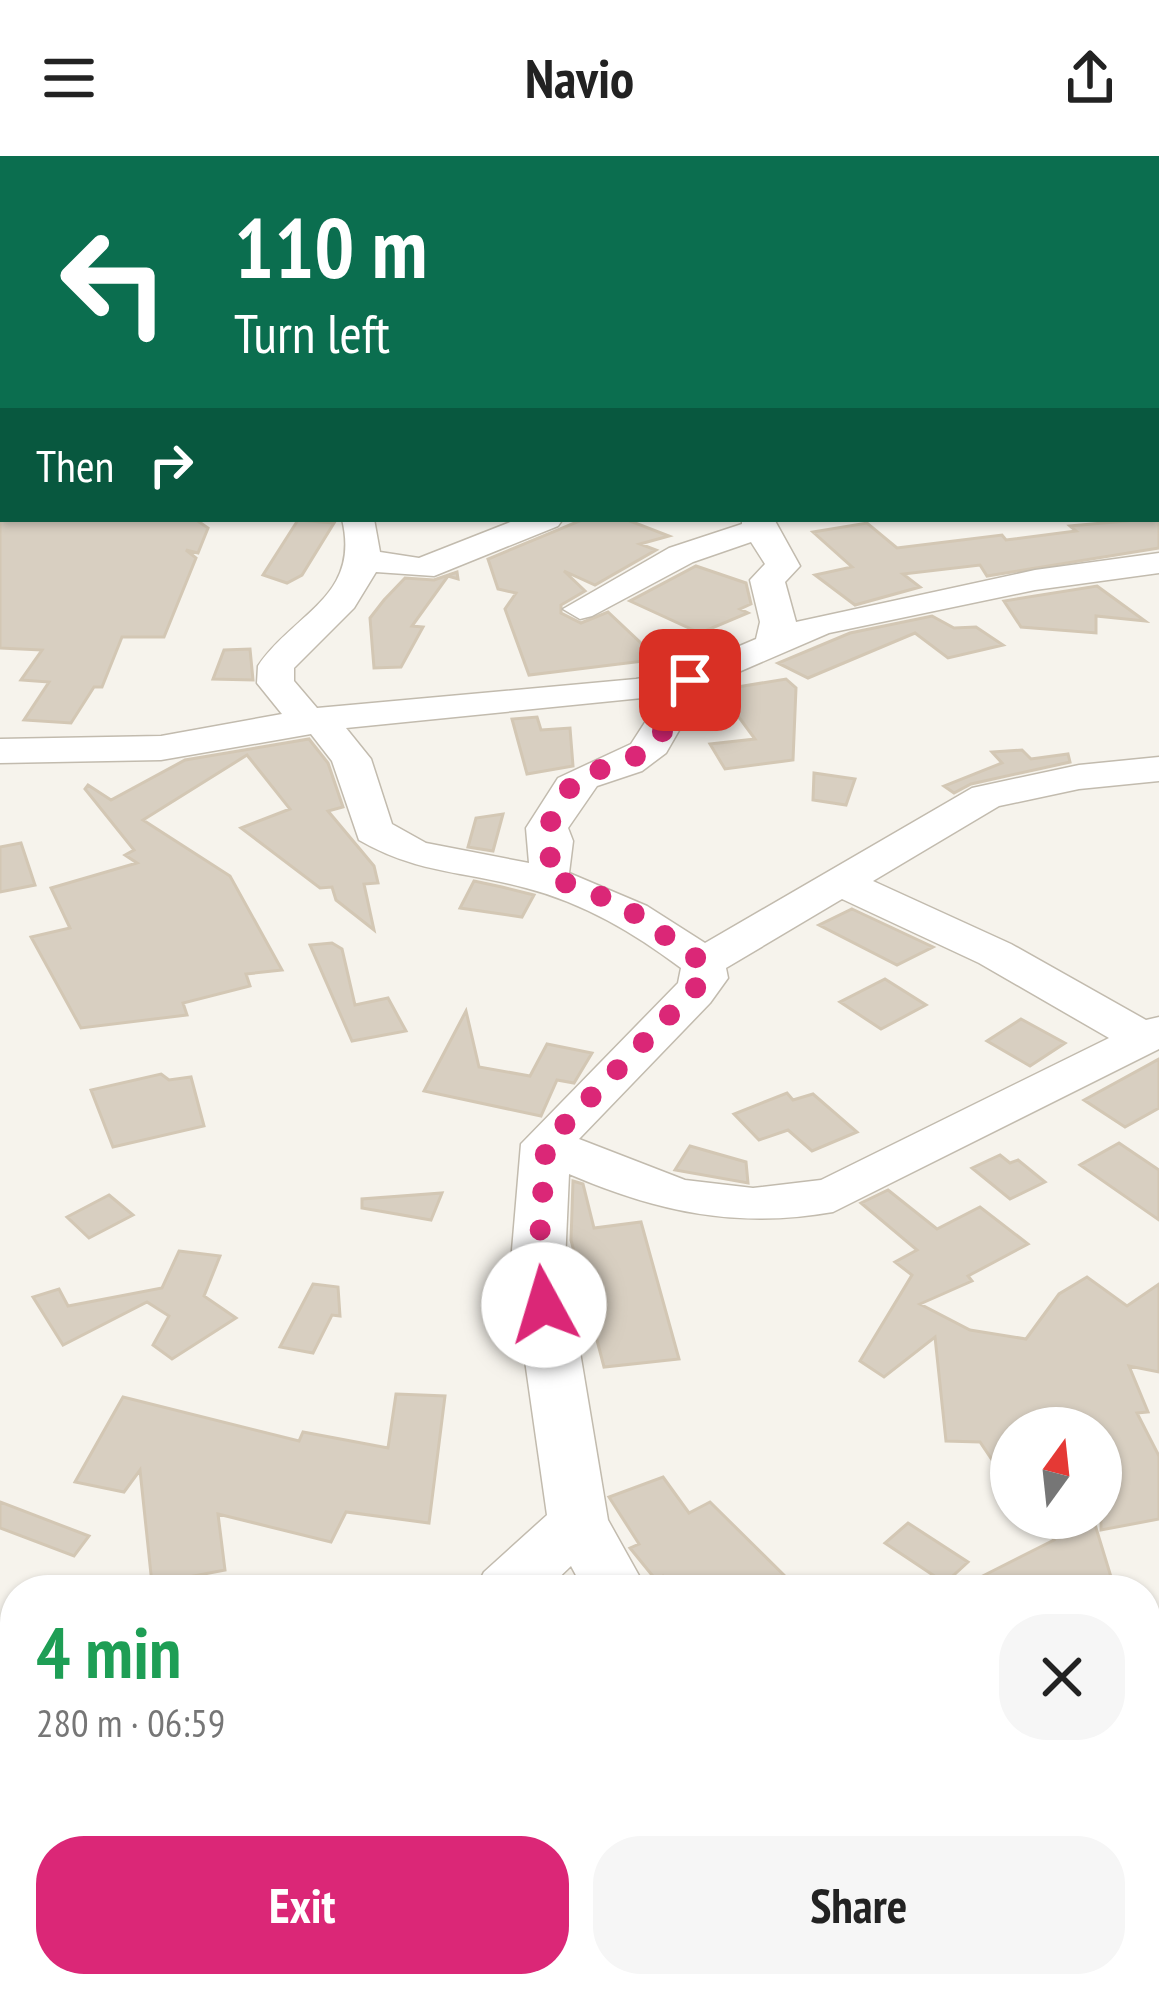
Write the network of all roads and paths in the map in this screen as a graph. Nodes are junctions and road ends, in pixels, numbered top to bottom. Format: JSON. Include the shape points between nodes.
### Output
{"nodes":[{"id":1,"x":358,"y":522,"type":"edge"},
{"id":2,"x":540,"y":522,"type":"edge"},
{"id":3,"x":759,"y":524,"type":"edge"},
{"id":4,"x":364,"y":560,"type":"junction"},
{"id":5,"x":1159,"y":563,"type":"edge"},
{"id":6,"x":580,"y":609,"type":"dead end"},
{"id":7,"x":774,"y":624,"type":"junction"},
{"id":8,"x":690,"y":680,"type":"junction"},
{"id":9,"x":314,"y":721,"type":"junction"},
{"id":10,"x":0,"y":751,"type":"edge"},
{"id":11,"x":1159,"y":769,"type":"edge"},
{"id":12,"x":548,"y":876,"type":"junction"},
{"id":13,"x":841,"y":884,"type":"junction"},
{"id":14,"x":703,"y":963,"type":"junction"},
{"id":15,"x":1150,"y":1035,"type":"edge"},
{"id":16,"x":546,"y":1144,"type":"junction"},
{"id":17,"x":578,"y":1522,"type":"junction"},
{"id":18,"x":522,"y":1575,"type":"edge"},
{"id":19,"x":608,"y":1575,"type":"edge"}],
"edges":[{"from":1,"to":4,"type":"street"},
{"from":2,"to":4,"type":"street","via":[[422,569]]},
{"from":3,"to":6,"type":"street"},
{"from":3,"to":7,"type":"street","via":[[784,566],[767,580]]},
{"from":4,"to":9,"type":"street","via":[[356,584],[277,666],[275,683]]},
{"from":5,"to":7,"type":"street","via":[[819,625]]},
{"from":7,"to":8,"type":"street"},
{"from":8,"to":9,"type":"street"},
{"from":8,"to":12,"type":"street","via":[[644,753],[586,772],[566,790],[547,828]]},
{"from":9,"to":10,"type":"street","via":[[161,748]]},
{"from":9,"to":12,"type":"street","via":[[351,759],[374,831],[414,854]]},
{"from":11,"to":13,"type":"street","via":[[986,796]]},
{"from":12,"to":14,"type":"street","via":[[621,904]]},
{"from":13,"to":14,"type":"street"},
{"from":13,"to":15,"type":"street"},
{"from":14,"to":16,"type":"street","via":[[705,978],[694,993]]},
{"from":15,"to":16,"type":"street","via":[[832,1195],[775,1208],[668,1196]]},
{"from":16,"to":17,"type":"street","via":[[538,1262]]},
{"from":17,"to":18,"type":"street"},
{"from":17,"to":19,"type":"street"}]}
